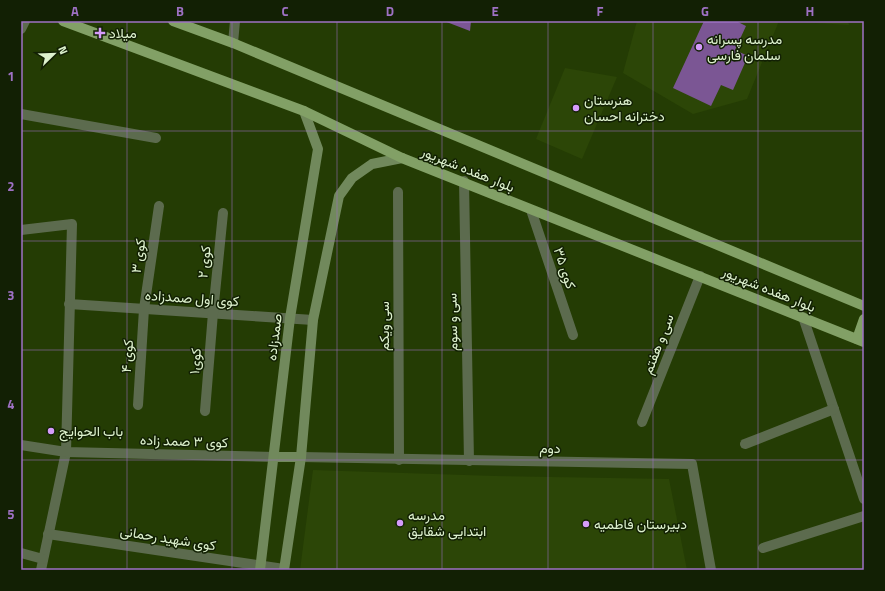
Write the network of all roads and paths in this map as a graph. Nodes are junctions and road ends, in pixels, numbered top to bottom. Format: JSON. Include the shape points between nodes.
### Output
{"nodes":[{"id":1,"x":25,"y":21,"type":"edge"},
{"id":2,"x":63,"y":21,"type":"edge"},
{"id":3,"x":173,"y":21,"type":"edge"},
{"id":4,"x":236,"y":21,"type":"edge"},
{"id":5,"x":21,"y":29,"type":"edge"},
{"id":6,"x":233,"y":43,"type":"junction"},
{"id":7,"x":304,"y":111,"type":"junction"},
{"id":8,"x":21,"y":114,"type":"edge"},
{"id":9,"x":156,"y":138,"type":"dead end"},
{"id":10,"x":402,"y":158,"type":"junction"},
{"id":11,"x":464,"y":181,"type":"junction"},
{"id":12,"x":398,"y":192,"type":"dead end"},
{"id":13,"x":159,"y":206,"type":"dead end"},
{"id":14,"x":531,"y":210,"type":"junction"},
{"id":15,"x":223,"y":213,"type":"dead end"},
{"id":16,"x":21,"y":230,"type":"edge"},
{"id":17,"x":700,"y":276,"type":"junction"},
{"id":18,"x":69,"y":304,"type":"junction"},
{"id":19,"x":864,"y":306,"type":"edge"},
{"id":20,"x":144,"y":309,"type":"junction"},
{"id":21,"x":212,"y":313,"type":"junction"},
{"id":22,"x":803,"y":317,"type":"junction"},
{"id":23,"x":290,"y":318,"type":"junction"},
{"id":24,"x":864,"y":319,"type":"edge"},
{"id":25,"x":313,"y":320,"type":"junction"},
{"id":26,"x":573,"y":335,"type":"dead end"},
{"id":27,"x":860,"y":340,"type":"edge"},
{"id":28,"x":138,"y":405,"type":"dead end"},
{"id":29,"x":834,"y":409,"type":"junction"},
{"id":30,"x":205,"y":411,"type":"dead end"},
{"id":31,"x":642,"y":422,"type":"dead end"},
{"id":32,"x":744,"y":444,"type":"dead end"},
{"id":33,"x":21,"y":445,"type":"edge"},
{"id":34,"x":66,"y":452,"type":"junction"},
{"id":35,"x":301,"y":457,"type":"junction"},
{"id":36,"x":275,"y":458,"type":"junction"},
{"id":37,"x":399,"y":460,"type":"junction"},
{"id":38,"x":469,"y":461,"type":"junction"},
{"id":39,"x":864,"y":499,"type":"edge"},
{"id":40,"x":864,"y":516,"type":"edge"},
{"id":41,"x":48,"y":534,"type":"junction"},
{"id":42,"x":763,"y":548,"type":"dead end"},
{"id":43,"x":21,"y":553,"type":"edge"},
{"id":44,"x":43,"y":559,"type":"junction"},
{"id":45,"x":260,"y":568,"type":"edge"},
{"id":46,"x":284,"y":569,"type":"edge"},
{"id":47,"x":41,"y":570,"type":"edge"},
{"id":48,"x":711,"y":570,"type":"edge"}],
"edges":[{"from":1,"to":5,"type":"street"},
{"from":2,"to":7,"type":"main road","name":"بلوار هفده شهریور"},
{"from":3,"to":6,"type":"main road","name":"بلوار هفده شهریور"},
{"from":4,"to":6,"type":"street"},
{"from":6,"to":19,"type":"main road","name":"بلوار هفده شهریور"},
{"from":7,"to":10,"type":"main road","name":"بلوار هفده شهریور"},
{"from":7,"to":23,"type":"main road","name":"صمدزاده","via":[[318,149]]},
{"from":8,"to":9,"type":"street"},
{"from":10,"to":11,"type":"main road","name":"بلوار هفده شهریور"},
{"from":10,"to":25,"type":"main road","via":[[372,164],[352,178],[339,196]]},
{"from":11,"to":14,"type":"main road","name":"بلوار هفده شهریور"},
{"from":11,"to":38,"type":"street","name":"سی و سوم"},
{"from":12,"to":37,"type":"street","name":"سی ویکم"},
{"from":13,"to":20,"type":"street","name":"کوی ۳"},
{"from":14,"to":17,"type":"main road","name":"بلوار هفده شهریور"},
{"from":14,"to":26,"type":"street","name":"کوی ۳۵"},
{"from":15,"to":21,"type":"street","name":"کوی ۲"},
{"from":16,"to":18,"type":"street","via":[[72,224]]},
{"from":17,"to":22,"type":"main road","name":"بلوار هفده شهریور"},
{"from":17,"to":31,"type":"street","name":"سی و هفتم"},
{"from":18,"to":20,"type":"street","name":"کوی اول صمدزاده"},
{"from":18,"to":34,"type":"street"},
{"from":20,"to":21,"type":"street","name":"کوی اول صمدزاده"},
{"from":20,"to":28,"type":"street","name":"کوی ۴"},
{"from":21,"to":23,"type":"street","name":"کوی اول صمدزاده"},
{"from":21,"to":30,"type":"street","name":"کوی۱"},
{"from":22,"to":27,"type":"main road","name":"بلوار هفده شهریور"},
{"from":22,"to":29,"type":"street"},
{"from":23,"to":25,"type":"street","name":"کوی اول صمدزاده"},
{"from":23,"to":36,"type":"main road","name":"صمدزاده"},
{"from":24,"to":27,"type":"main road"},
{"from":25,"to":35,"type":"main road"},
{"from":29,"to":32,"type":"street"},
{"from":29,"to":39,"type":"street"},
{"from":33,"to":34,"type":"street","name":"کوی ۳ صمد زاده"},
{"from":34,"to":36,"type":"street","name":"کوی ۳ صمد زاده"},
{"from":34,"to":41,"type":"street"},
{"from":35,"to":36,"type":"main road"},
{"from":35,"to":37,"type":"street","name":"دوم"},
{"from":35,"to":46,"type":"main road"},
{"from":36,"to":45,"type":"main road","name":"صمدزاده"},
{"from":37,"to":38,"type":"street","name":"دوم"},
{"from":38,"to":48,"type":"street","name":"دوم","via":[[692,464]]},
{"from":40,"to":42,"type":"street"},
{"from":41,"to":44,"type":"street"},
{"from":41,"to":45,"type":"street","name":"کوی شهید رحمانی"},
{"from":43,"to":44,"type":"street"},
{"from":44,"to":47,"type":"street"},
{"from":45,"to":46,"type":"street","name":"کوی شهید رحمانی"}]}
